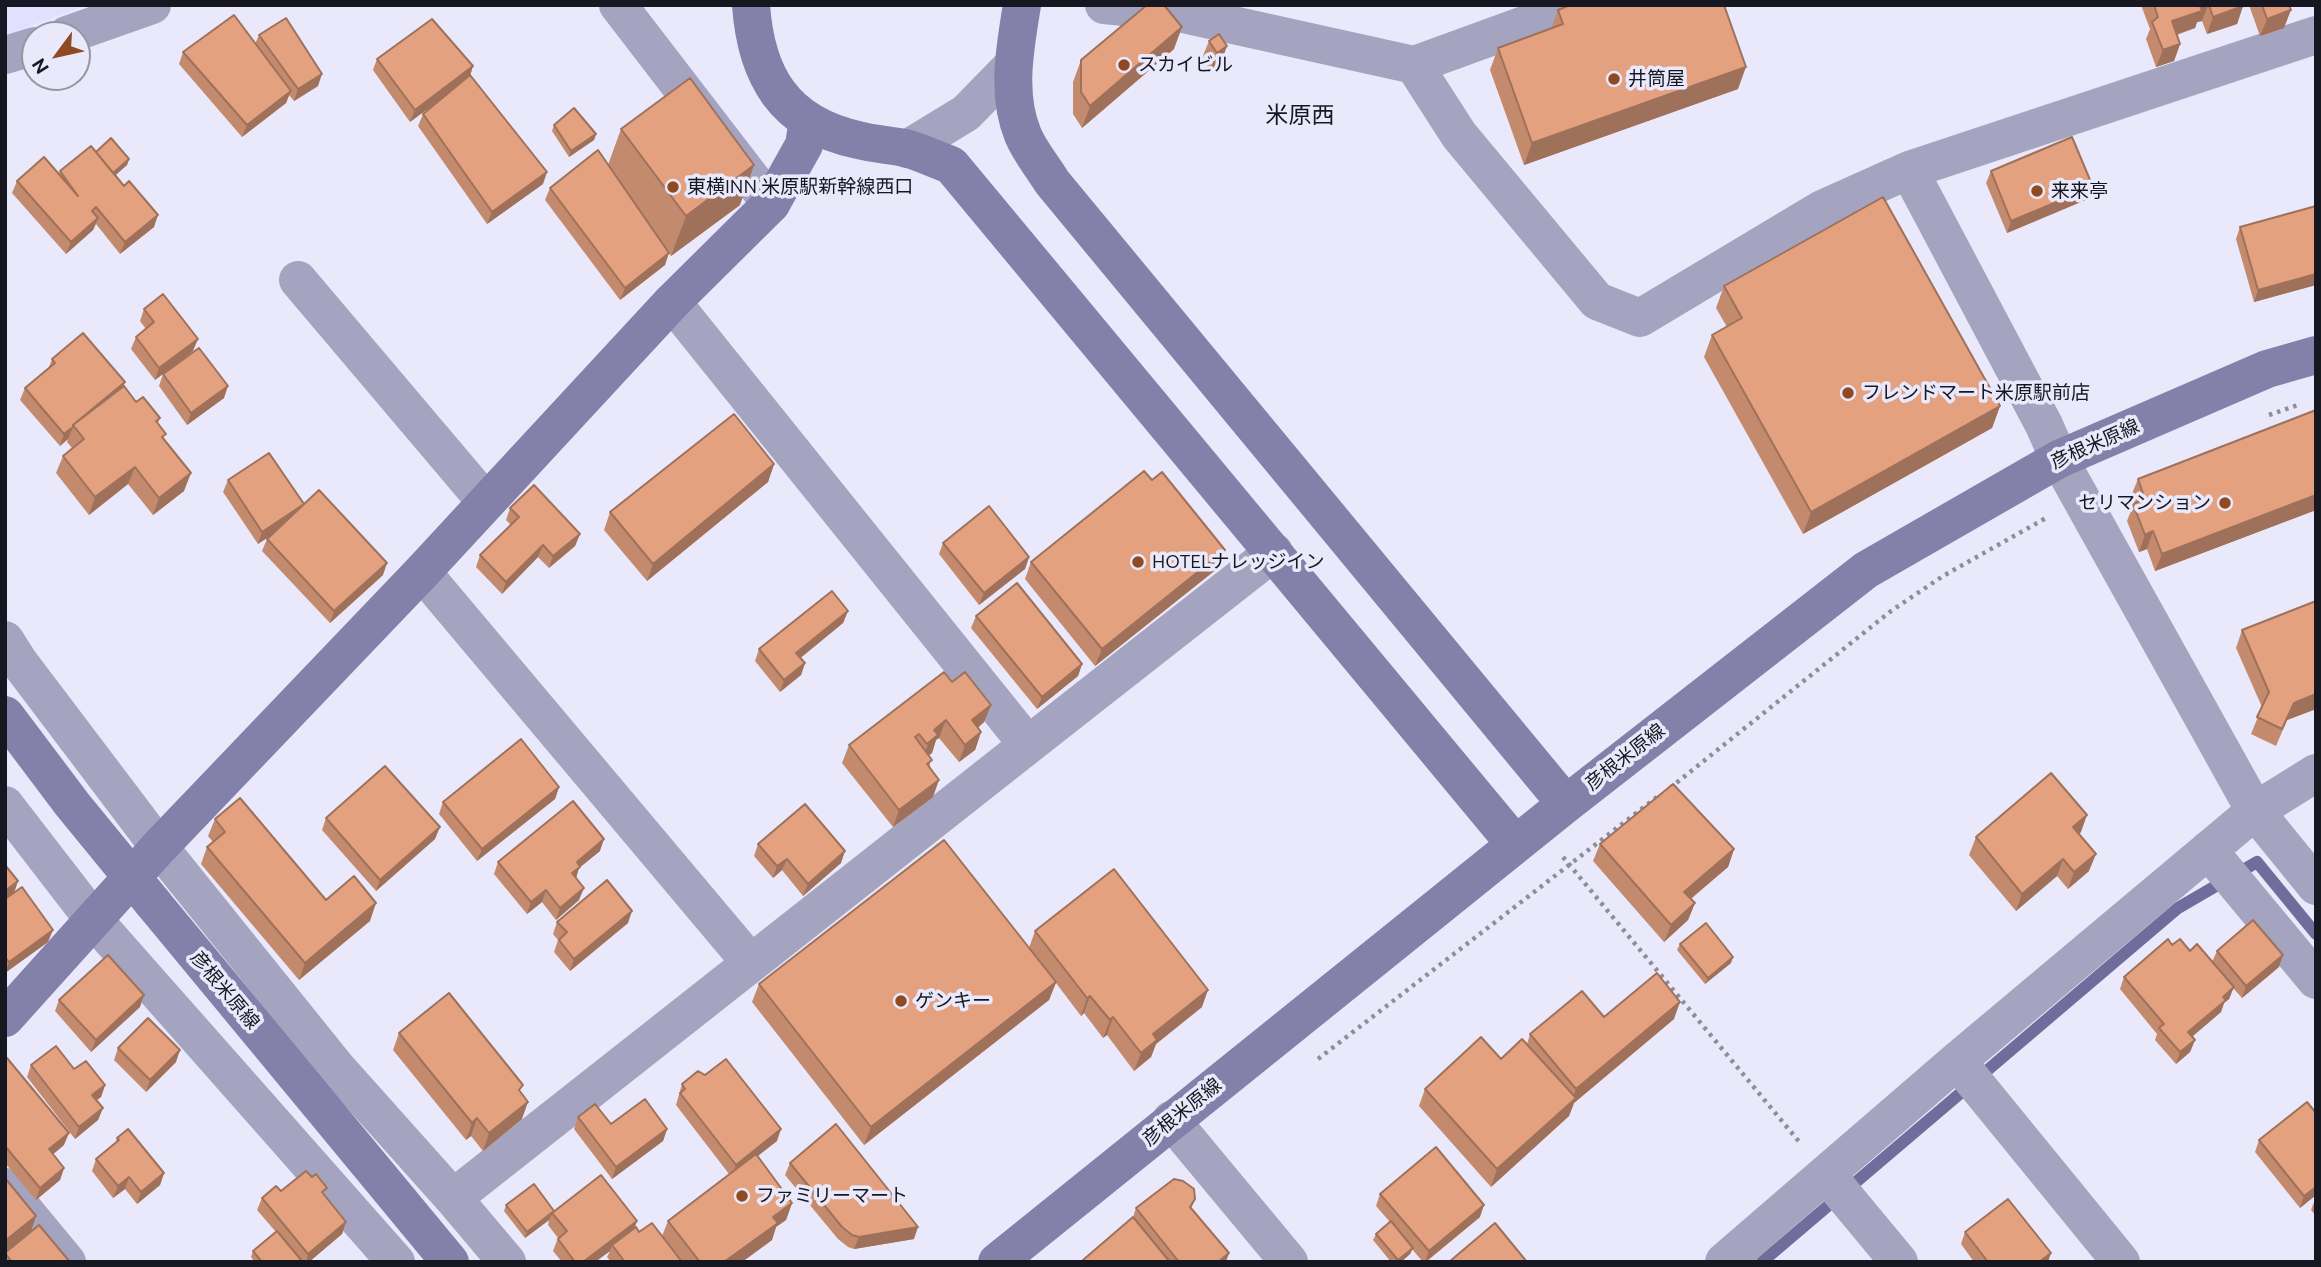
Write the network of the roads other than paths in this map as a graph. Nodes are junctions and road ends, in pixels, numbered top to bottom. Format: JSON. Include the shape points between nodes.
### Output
{"nodes":[{"id":1,"x":152,"y":5,"type":"edge"},
{"id":2,"x":618,"y":5,"type":"edge"},
{"id":3,"x":751,"y":5,"type":"edge"},
{"id":4,"x":1022,"y":5,"type":"edge"},
{"id":5,"x":1104,"y":5,"type":"edge"},
{"id":6,"x":1579,"y":5,"type":"edge"},
{"id":7,"x":91,"y":27,"type":"edge"},
{"id":8,"x":2316,"y":35,"type":"edge"},
{"id":9,"x":1013,"y":65,"type":"junction"},
{"id":10,"x":1414,"y":65,"type":"junction"},
{"id":11,"x":808,"y":120,"type":"junction"},
{"id":12,"x":907,"y":149,"type":"junction"},
{"id":13,"x":1909,"y":170,"type":"junction"},
{"id":14,"x":771,"y":204,"type":"junction"},
{"id":15,"x":298,"y":280,"type":"dead end"},
{"id":16,"x":672,"y":302,"type":"junction"},
{"id":17,"x":2316,"y":355,"type":"edge"},
{"id":18,"x":2059,"y":459,"type":"junction"},
{"id":19,"x":486,"y":502,"type":"junction"},
{"id":20,"x":1274,"y":552,"type":"junction"},
{"id":21,"x":422,"y":572,"type":"junction"},
{"id":22,"x":5,"y":640,"type":"edge"},
{"id":23,"x":5,"y":715,"type":"edge"},
{"id":24,"x":1028,"y":745,"type":"junction"},
{"id":25,"x":2316,"y":773,"type":"edge"},
{"id":26,"x":5,"y":805,"type":"edge"},
{"id":27,"x":2255,"y":811,"type":"junction"},
{"id":28,"x":1540,"y":825,"type":"junction"},
{"id":29,"x":159,"y":847,"type":"junction"},
{"id":30,"x":2208,"y":850,"type":"junction"},
{"id":31,"x":2316,"y":886,"type":"edge"},
{"id":32,"x":93,"y":919,"type":"junction"},
{"id":33,"x":750,"y":962,"type":"junction"},
{"id":34,"x":2316,"y":980,"type":"edge"},
{"id":35,"x":5,"y":1018,"type":"edge"},
{"id":36,"x":1969,"y":1076,"type":"junction"},
{"id":37,"x":1171,"y":1120,"type":"junction"},
{"id":38,"x":5,"y":1187,"type":"edge"},
{"id":39,"x":1838,"y":1189,"type":"junction"},
{"id":40,"x":453,"y":1198,"type":"junction"},
{"id":41,"x":66,"y":1262,"type":"edge"},
{"id":42,"x":396,"y":1262,"type":"edge"},
{"id":43,"x":450,"y":1262,"type":"edge"},
{"id":44,"x":507,"y":1262,"type":"edge"},
{"id":45,"x":998,"y":1262,"type":"edge"},
{"id":46,"x":1289,"y":1262,"type":"edge"},
{"id":47,"x":1724,"y":1262,"type":"edge"},
{"id":48,"x":1899,"y":1262,"type":"edge"},
{"id":49,"x":2121,"y":1262,"type":"edge"}],
"edges":[{"from":1,"to":7,"type":"street"},
{"from":2,"to":14,"type":"street"},
{"from":3,"to":11,"type":"street","via":[[753,35],[764,70],[787,106]]},
{"from":4,"to":9,"type":"street"},
{"from":5,"to":10,"type":"street","via":[[1174,12]]},
{"from":6,"to":10,"type":"street"},
{"from":8,"to":13,"type":"street"},
{"from":9,"to":12,"type":"street","via":[[966,113]]},
{"from":9,"to":28,"type":"street","via":[[1024,136],[1052,182]]},
{"from":10,"to":13,"type":"street","via":[[1459,135],[1597,301],[1640,318],[1822,209]]},
{"from":11,"to":12,"type":"street","via":[[856,140]]},
{"from":11,"to":14,"type":"street","via":[[804,145]]},
{"from":12,"to":20,"type":"street","via":[[951,165]]},
{"from":13,"to":18,"type":"street"},
{"from":14,"to":16,"type":"street"},
{"from":15,"to":19,"type":"street"},
{"from":16,"to":19,"type":"street"},
{"from":16,"to":24,"type":"street"},
{"from":17,"to":18,"type":"street","name":"彦根米原線","via":[[2267,369]]},
{"from":18,"to":27,"type":"street"},
{"from":18,"to":28,"type":"street","name":"彦根米原線","via":[[1866,570]]},
{"from":19,"to":21,"type":"street"},
{"from":20,"to":24,"type":"street"},
{"from":20,"to":28,"type":"street"},
{"from":21,"to":29,"type":"street"},
{"from":21,"to":33,"type":"street"},
{"from":22,"to":29,"type":"street"},
{"from":23,"to":43,"type":"street","name":"彦根米原線","bridge":true,"via":[[72,804]]},
{"from":24,"to":33,"type":"street"},
{"from":25,"to":27,"type":"street"},
{"from":26,"to":32,"type":"street"},
{"from":27,"to":30,"type":"street"},
{"from":27,"to":31,"type":"street"},
{"from":28,"to":37,"type":"street","name":"彦根米原線"},
{"from":29,"to":32,"type":"street"},
{"from":29,"to":40,"type":"street","via":[[336,1066]]},
{"from":30,"to":34,"type":"street"},
{"from":30,"to":36,"type":"street"},
{"from":32,"to":35,"type":"street"},
{"from":32,"to":42,"type":"street"},
{"from":33,"to":40,"type":"street"},
{"from":36,"to":39,"type":"street"},
{"from":36,"to":49,"type":"street"},
{"from":37,"to":45,"type":"street","name":"彦根米原線"},
{"from":37,"to":46,"type":"street"},
{"from":38,"to":41,"type":"street"},
{"from":39,"to":47,"type":"street"},
{"from":39,"to":48,"type":"street"},
{"from":40,"to":44,"type":"street"}]}
